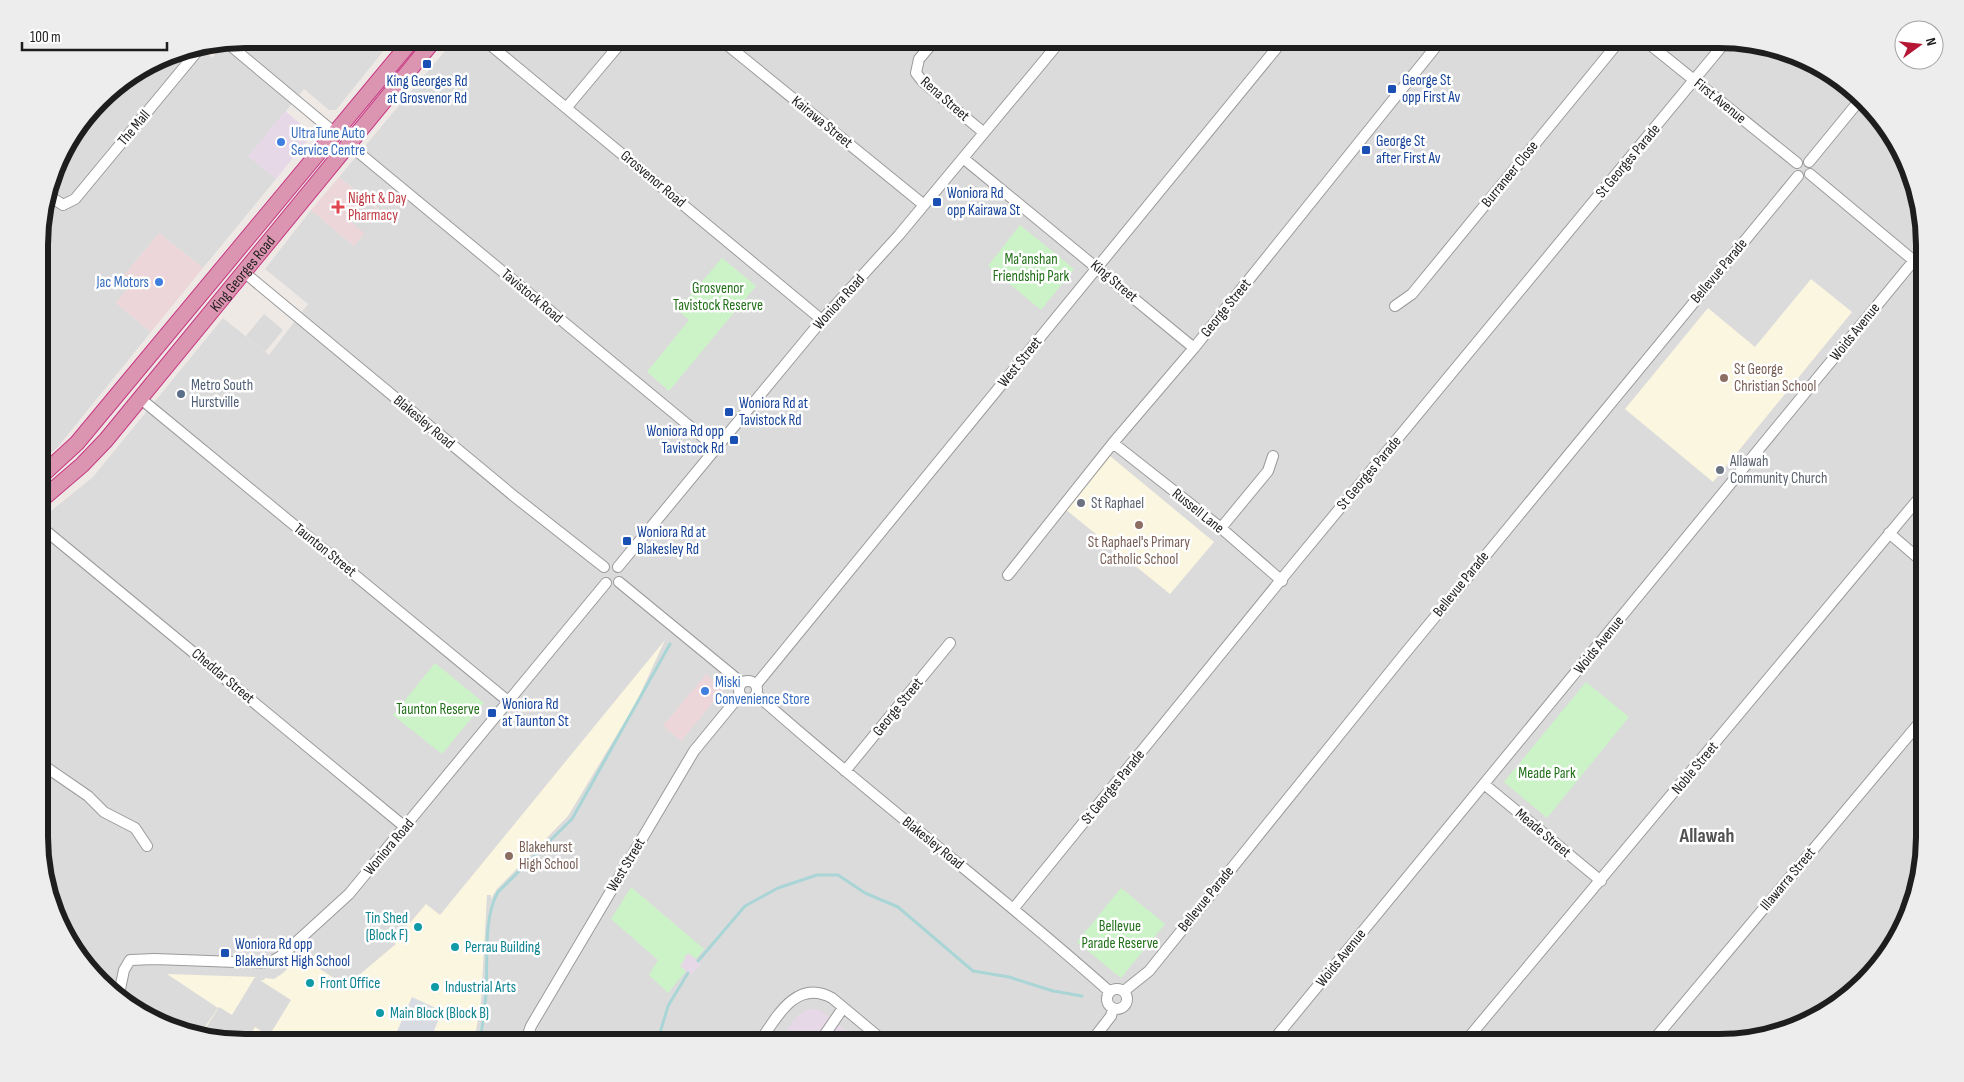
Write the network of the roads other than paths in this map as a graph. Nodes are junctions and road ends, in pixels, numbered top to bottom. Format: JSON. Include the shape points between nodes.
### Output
{"nodes":[{"id":1,"x":233,"y":48,"type":"edge"},
{"id":2,"x":406,"y":48,"type":"edge"},
{"id":3,"x":428,"y":48,"type":"edge"},
{"id":4,"x":494,"y":48,"type":"edge"},
{"id":5,"x":616,"y":48,"type":"edge"},
{"id":6,"x":731,"y":48,"type":"edge"},
{"id":7,"x":928,"y":48,"type":"edge"},
{"id":8,"x":1054,"y":48,"type":"edge"},
{"id":9,"x":1277,"y":48,"type":"edge"},
{"id":10,"x":1435,"y":48,"type":"edge"},
{"id":11,"x":1614,"y":48,"type":"edge"},
{"id":12,"x":1654,"y":48,"type":"edge"},
{"id":13,"x":1720,"y":48,"type":"edge"},
{"id":14,"x":195,"y":54,"type":"edge"},
{"id":15,"x":1694,"y":80,"type":"junction"},
{"id":16,"x":1857,"y":103,"type":"edge"},
{"id":17,"x":567,"y":107,"type":"junction"},
{"id":18,"x":983,"y":132,"type":"junction"},
{"id":19,"x":336,"y":133,"type":"junction"},
{"id":20,"x":350,"y":142,"type":"junction"},
{"id":21,"x":963,"y":158,"type":"junction"},
{"id":22,"x":1809,"y":162,"type":"junction"},
{"id":23,"x":1796,"y":163,"type":"junction"},
{"id":24,"x":1810,"y":174,"type":"junction"},
{"id":25,"x":1798,"y":176,"type":"junction"},
{"id":26,"x":53,"y":199,"type":"edge"},
{"id":27,"x":924,"y":205,"type":"junction"},
{"id":28,"x":250,"y":236,"type":"junction"},
{"id":29,"x":1916,"y":258,"type":"edge"},
{"id":30,"x":1914,"y":261,"type":"junction"},
{"id":31,"x":1097,"y":267,"type":"junction"},
{"id":32,"x":245,"y":273,"type":"junction"},
{"id":33,"x":194,"y":303,"type":"junction"},
{"id":34,"x":1395,"y":306,"type":"dead end"},
{"id":35,"x":822,"y":320,"type":"junction"},
{"id":36,"x":1194,"y":348,"type":"junction"},
{"id":37,"x":141,"y":399,"type":"junction"},
{"id":38,"x":1113,"y":443,"type":"junction"},
{"id":39,"x":716,"y":448,"type":"junction"},
{"id":40,"x":1273,"y":456,"type":"dead end"},
{"id":41,"x":48,"y":469,"type":"edge"},
{"id":42,"x":48,"y":494,"type":"edge"},
{"id":43,"x":1916,"y":502,"type":"edge"},
{"id":44,"x":1221,"y":528,"type":"junction"},
{"id":45,"x":48,"y":533,"type":"edge"},
{"id":46,"x":1889,"y":533,"type":"junction"},
{"id":47,"x":1916,"y":556,"type":"edge"},
{"id":48,"x":618,"y":567,"type":"junction"},
{"id":49,"x":604,"y":568,"type":"junction"},
{"id":50,"x":1008,"y":575,"type":"dead end"},
{"id":51,"x":1282,"y":580,"type":"junction"},
{"id":52,"x":619,"y":582,"type":"junction"},
{"id":53,"x":606,"y":583,"type":"junction"},
{"id":54,"x":950,"y":643,"type":"dead end"},
{"id":55,"x":742,"y":683,"type":"junction"},
{"id":56,"x":756,"y":690,"type":"junction"},
{"id":57,"x":740,"y":695,"type":"junction"},
{"id":58,"x":509,"y":702,"type":"junction"},
{"id":59,"x":1916,"y":727,"type":"edge"},
{"id":60,"x":48,"y":768,"type":"edge"},
{"id":61,"x":845,"y":771,"type":"junction"},
{"id":62,"x":1484,"y":784,"type":"junction"},
{"id":63,"x":405,"y":827,"type":"junction"},
{"id":64,"x":147,"y":846,"type":"dead end"},
{"id":65,"x":1601,"y":881,"type":"junction"},
{"id":66,"x":1014,"y":908,"type":"junction"},
{"id":67,"x":120,"y":990,"type":"edge"},
{"id":68,"x":1124,"y":991,"type":"junction"},
{"id":69,"x":1110,"y":992,"type":"junction"},
{"id":70,"x":843,"y":1008,"type":"junction"},
{"id":71,"x":1113,"y":1008,"type":"junction"},
{"id":72,"x":1471,"y":1034,"type":"edge"},
{"id":73,"x":528,"y":1035,"type":"edge"},
{"id":74,"x":765,"y":1035,"type":"edge"},
{"id":75,"x":824,"y":1035,"type":"edge"},
{"id":76,"x":876,"y":1035,"type":"edge"},
{"id":77,"x":1096,"y":1035,"type":"edge"},
{"id":78,"x":1278,"y":1035,"type":"edge"},
{"id":79,"x":1658,"y":1035,"type":"edge"}],
"edges":[{"from":1,"to":19,"type":"street"},
{"from":2,"to":19,"type":"highway","name":"King Georges Road"},
{"from":3,"to":20,"type":"highway","name":"King Georges Road"},
{"from":4,"to":17,"type":"street","name":"Grosvenor Road"},
{"from":5,"to":17,"type":"street"},
{"from":6,"to":27,"type":"street","name":"Kairawa Street"},
{"from":7,"to":18,"type":"street","name":"Rena Street","via":[[919,59],[916,73]]},
{"from":8,"to":18,"type":"street","name":"Woniora Road"},
{"from":9,"to":31,"type":"street","name":"West Street"},
{"from":10,"to":36,"type":"street","name":"George Street"},
{"from":11,"to":34,"type":"street","name":"Burraneer Close","via":[[1412,294]]},
{"from":12,"to":15,"type":"street","name":"First Avenue"},
{"from":13,"to":15,"type":"street","name":"St Georges Parade"},
{"from":14,"to":26,"type":"street","name":"The Mall","via":[[75,199],[66,204]]},
{"from":15,"to":23,"type":"street","name":"First Avenue"},
{"from":15,"to":51,"type":"street","name":"St Georges Parade"},
{"from":16,"to":22,"type":"street"},
{"from":17,"to":35,"type":"street","name":"Grosvenor Road"},
{"from":18,"to":21,"type":"street","name":"Woniora Road"},
{"from":19,"to":28,"type":"highway","name":"King Georges Road"},
{"from":20,"to":32,"type":"highway","name":"King Georges Road"},
{"from":20,"to":39,"type":"street","name":"Tavistock Road","via":[[358,152]]},
{"from":21,"to":27,"type":"street","name":"Woniora Road"},
{"from":21,"to":31,"type":"street","name":"King Street"},
{"from":22,"to":23,"type":"street"},
{"from":22,"to":24,"type":"street"},
{"from":23,"to":25,"type":"street"},
{"from":24,"to":25,"type":"street"},
{"from":24,"to":30,"type":"street"},
{"from":25,"to":68,"type":"street","name":"Bellevue Parade","via":[[1148,971]]},
{"from":27,"to":35,"type":"street","name":"Woniora Road"},
{"from":28,"to":32,"type":"highway","via":[[242,265]]},
{"from":28,"to":33,"type":"highway","name":"King Georges Road"},
{"from":29,"to":30,"type":"street","name":"Woids Avenue"},
{"from":30,"to":62,"type":"street","name":"Woids Avenue"},
{"from":31,"to":36,"type":"street","name":"King Street"},
{"from":31,"to":56,"type":"street","name":"West Street"},
{"from":32,"to":33,"type":"highway","via":[[227,276],[209,298]]},
{"from":32,"to":37,"type":"highway","name":"King Georges Road"},
{"from":32,"to":49,"type":"street","name":"Blakesley Road"},
{"from":33,"to":41,"type":"highway","name":"King Georges Road","via":[[77,442]]},
{"from":35,"to":39,"type":"street","name":"Woniora Road"},
{"from":36,"to":38,"type":"street","name":"George Street"},
{"from":37,"to":42,"type":"highway","name":"King Georges Road","via":[[82,465]]},
{"from":37,"to":58,"type":"street","name":"Taunton Street"},
{"from":38,"to":44,"type":"street","name":"Russell Lane"},
{"from":38,"to":50,"type":"street","name":"George Street"},
{"from":39,"to":48,"type":"street","name":"Woniora Road"},
{"from":40,"to":44,"type":"street","via":[[1268,471]]},
{"from":43,"to":46,"type":"street","name":"Noble Street"},
{"from":44,"to":51,"type":"street","name":"Russell Lane"},
{"from":45,"to":63,"type":"street","name":"Cheddar Street"},
{"from":46,"to":47,"type":"street"},
{"from":46,"to":65,"type":"street","name":"Noble Street"},
{"from":48,"to":49,"type":"street","via":[[610,565]]},
{"from":48,"to":52,"type":"street","via":[[622,573]]},
{"from":49,"to":53,"type":"street","via":[[602,576]]},
{"from":51,"to":66,"type":"street","name":"St Georges Parade"},
{"from":52,"to":53,"type":"street"},
{"from":52,"to":55,"type":"street"},
{"from":53,"to":58,"type":"street","name":"Woniora Road"},
{"from":54,"to":61,"type":"street","name":"George Street"},
{"from":55,"to":56,"type":"street","via":[[750,680]]},
{"from":55,"to":57,"type":"street"},
{"from":56,"to":57,"type":"street","via":[[749,699]]},
{"from":56,"to":61,"type":"street","name":"Blakesley Road"},
{"from":57,"to":73,"type":"street","name":"West Street","via":[[694,751]]},
{"from":58,"to":63,"type":"street","name":"Woniora Road"},
{"from":59,"to":79,"type":"street","name":"Illawarra Street"},
{"from":60,"to":64,"type":"street","via":[[88,796],[104,812],[135,828]]},
{"from":61,"to":66,"type":"street","name":"Blakesley Road"},
{"from":62,"to":65,"type":"street","name":"Meade Street"},
{"from":62,"to":78,"type":"street","name":"Woids Avenue"},
{"from":63,"to":67,"type":"street","name":"Woniora Road","via":[[349,894],[277,959],[261,963],[130,960]]},
{"from":65,"to":72,"type":"street","name":"Noble Street"},
{"from":66,"to":69,"type":"street","name":"Blakesley Road"},
{"from":68,"to":69,"type":"street","via":[[1116,988]]},
{"from":68,"to":71,"type":"street","via":[[1126,1004]]},
{"from":69,"to":71,"type":"street","via":[[1107,1000]]},
{"from":70,"to":74,"type":"street","via":[[824,994],[798,996],[785,1006]]},
{"from":70,"to":75,"type":"street"},
{"from":70,"to":76,"type":"street"},
{"from":71,"to":77,"type":"street","via":[[1111,1016]]}]}
